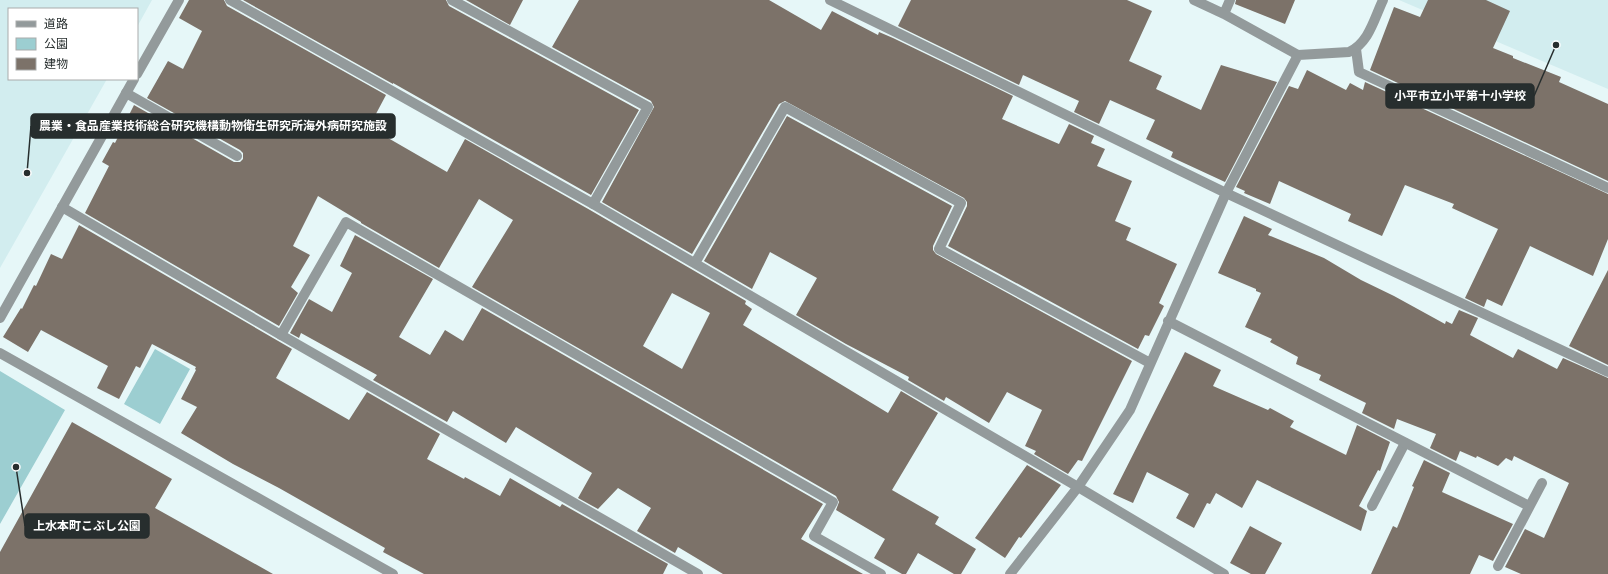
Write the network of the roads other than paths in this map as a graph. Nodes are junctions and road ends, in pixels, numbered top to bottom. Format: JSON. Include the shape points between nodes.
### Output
{"nodes":[{"id":1,"x":179,"y":0,"type":"edge"},
{"id":2,"x":230,"y":0,"type":"edge"},
{"id":3,"x":452,"y":0,"type":"edge"},
{"id":4,"x":830,"y":0,"type":"edge"},
{"id":5,"x":1194,"y":0,"type":"edge"},
{"id":6,"x":1230,"y":0,"type":"edge"},
{"id":7,"x":1383,"y":0,"type":"edge"},
{"id":8,"x":1224,"y":14,"type":"junction"},
{"id":9,"x":1356,"y":49,"type":"junction"},
{"id":10,"x":1298,"y":54,"type":"junction"},
{"id":11,"x":138,"y":72,"type":"edge"},
{"id":12,"x":133,"y":80,"type":"edge"},
{"id":13,"x":126,"y":93,"type":"junction"},
{"id":14,"x":237,"y":156,"type":"dead end"},
{"id":15,"x":1608,"y":188,"type":"edge"},
{"id":16,"x":1226,"y":193,"type":"junction"},
{"id":17,"x":593,"y":204,"type":"junction"},
{"id":18,"x":62,"y":207,"type":"junction"},
{"id":19,"x":695,"y":263,"type":"junction"},
{"id":20,"x":0,"y":318,"type":"edge"},
{"id":21,"x":1168,"y":321,"type":"junction"},
{"id":22,"x":281,"y":335,"type":"junction"},
{"id":23,"x":0,"y":353,"type":"edge"},
{"id":24,"x":1150,"y":363,"type":"junction"},
{"id":25,"x":1608,"y":372,"type":"edge"},
{"id":26,"x":1405,"y":443,"type":"junction"},
{"id":27,"x":1542,"y":483,"type":"dead end"},
{"id":28,"x":1078,"y":487,"type":"junction"},
{"id":29,"x":1372,"y":506,"type":"dead end"},
{"id":30,"x":1529,"y":506,"type":"junction"},
{"id":31,"x":1498,"y":566,"type":"dead end"},
{"id":32,"x":393,"y":574,"type":"edge"},
{"id":33,"x":698,"y":574,"type":"edge"},
{"id":34,"x":881,"y":574,"type":"edge"},
{"id":35,"x":1010,"y":574,"type":"edge"},
{"id":36,"x":1224,"y":574,"type":"edge"}],
"edges":[{"from":1,"to":11,"type":"street"},
{"from":2,"to":17,"type":"street"},
{"from":3,"to":17,"type":"street","via":[[648,106]]},
{"from":4,"to":16,"type":"street"},
{"from":5,"to":8,"type":"street"},
{"from":6,"to":8,"type":"street"},
{"from":7,"to":9,"type":"street","via":[[1365,39]]},
{"from":8,"to":10,"type":"street"},
{"from":9,"to":10,"type":"street","via":[[1349,52]]},
{"from":9,"to":15,"type":"street","via":[[1358,72]]},
{"from":10,"to":16,"type":"street"},
{"from":12,"to":13,"type":"street"},
{"from":13,"to":14,"type":"street"},
{"from":13,"to":18,"type":"street"},
{"from":16,"to":21,"type":"street"},
{"from":16,"to":25,"type":"street"},
{"from":17,"to":19,"type":"street"},
{"from":18,"to":20,"type":"street"},
{"from":18,"to":22,"type":"street"},
{"from":19,"to":24,"type":"street","via":[[785,107],[961,203],[939,249]]},
{"from":19,"to":28,"type":"street"},
{"from":21,"to":24,"type":"street"},
{"from":21,"to":26,"type":"street"},
{"from":22,"to":33,"type":"street"},
{"from":22,"to":34,"type":"street","via":[[346,222],[833,502],[814,536]]},
{"from":23,"to":32,"type":"street"},
{"from":24,"to":28,"type":"street","via":[[1130,410]]},
{"from":26,"to":29,"type":"street"},
{"from":26,"to":30,"type":"street"},
{"from":27,"to":30,"type":"street"},
{"from":28,"to":35,"type":"street"},
{"from":28,"to":36,"type":"street"},
{"from":30,"to":31,"type":"street"}]}
